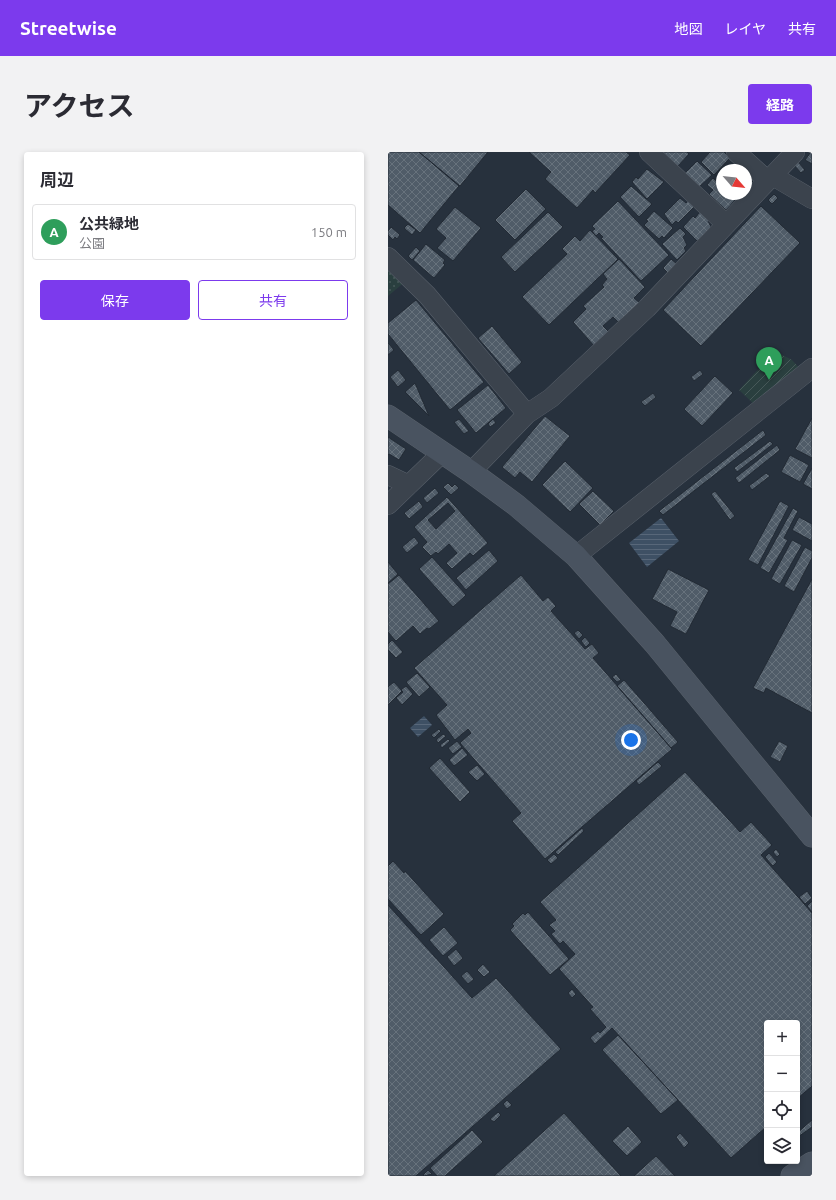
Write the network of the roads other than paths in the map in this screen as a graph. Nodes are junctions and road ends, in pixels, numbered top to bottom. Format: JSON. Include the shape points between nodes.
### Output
{"nodes":[{"id":1,"x":649,"y":152,"type":"edge"},
{"id":2,"x":736,"y":152,"type":"edge"},
{"id":3,"x":795,"y":152,"type":"edge"},
{"id":4,"x":770,"y":178,"type":"junction"},
{"id":5,"x":812,"y":199,"type":"edge"},
{"id":6,"x":726,"y":224,"type":"junction"},
{"id":7,"x":388,"y":257,"type":"edge"},
{"id":8,"x":812,"y":368,"type":"edge"},
{"id":9,"x":526,"y":414,"type":"junction"},
{"id":10,"x":388,"y":416,"type":"edge"},
{"id":11,"x":442,"y":453,"type":"junction"},
{"id":12,"x":471,"y":472,"type":"junction"},
{"id":13,"x":388,"y":475,"type":"edge"},
{"id":14,"x":409,"y":485,"type":"junction"},
{"id":15,"x":388,"y":505,"type":"edge"},
{"id":16,"x":576,"y":556,"type":"junction"},
{"id":17,"x":812,"y":836,"type":"edge"},
{"id":18,"x":812,"y":1162,"type":"edge"},
{"id":19,"x":792,"y":1176,"type":"edge"}],
"edges":[{"from":1,"to":6,"type":"street"},
{"from":2,"to":4,"type":"street"},
{"from":3,"to":4,"type":"street"},
{"from":4,"to":5,"type":"street"},
{"from":4,"to":6,"type":"street"},
{"from":6,"to":9,"type":"street","via":[[647,308],[551,398]]},
{"from":7,"to":9,"type":"street","via":[[427,294]]},
{"from":8,"to":16,"type":"street"},
{"from":9,"to":12,"type":"street"},
{"from":10,"to":11,"type":"street"},
{"from":11,"to":12,"type":"street"},
{"from":11,"to":14,"type":"street"},
{"from":12,"to":16,"type":"street","via":[[516,505]]},
{"from":13,"to":14,"type":"street"},
{"from":14,"to":15,"type":"street"},
{"from":16,"to":17,"type":"street","via":[[655,644]]},
{"from":18,"to":19,"type":"street"}]}
